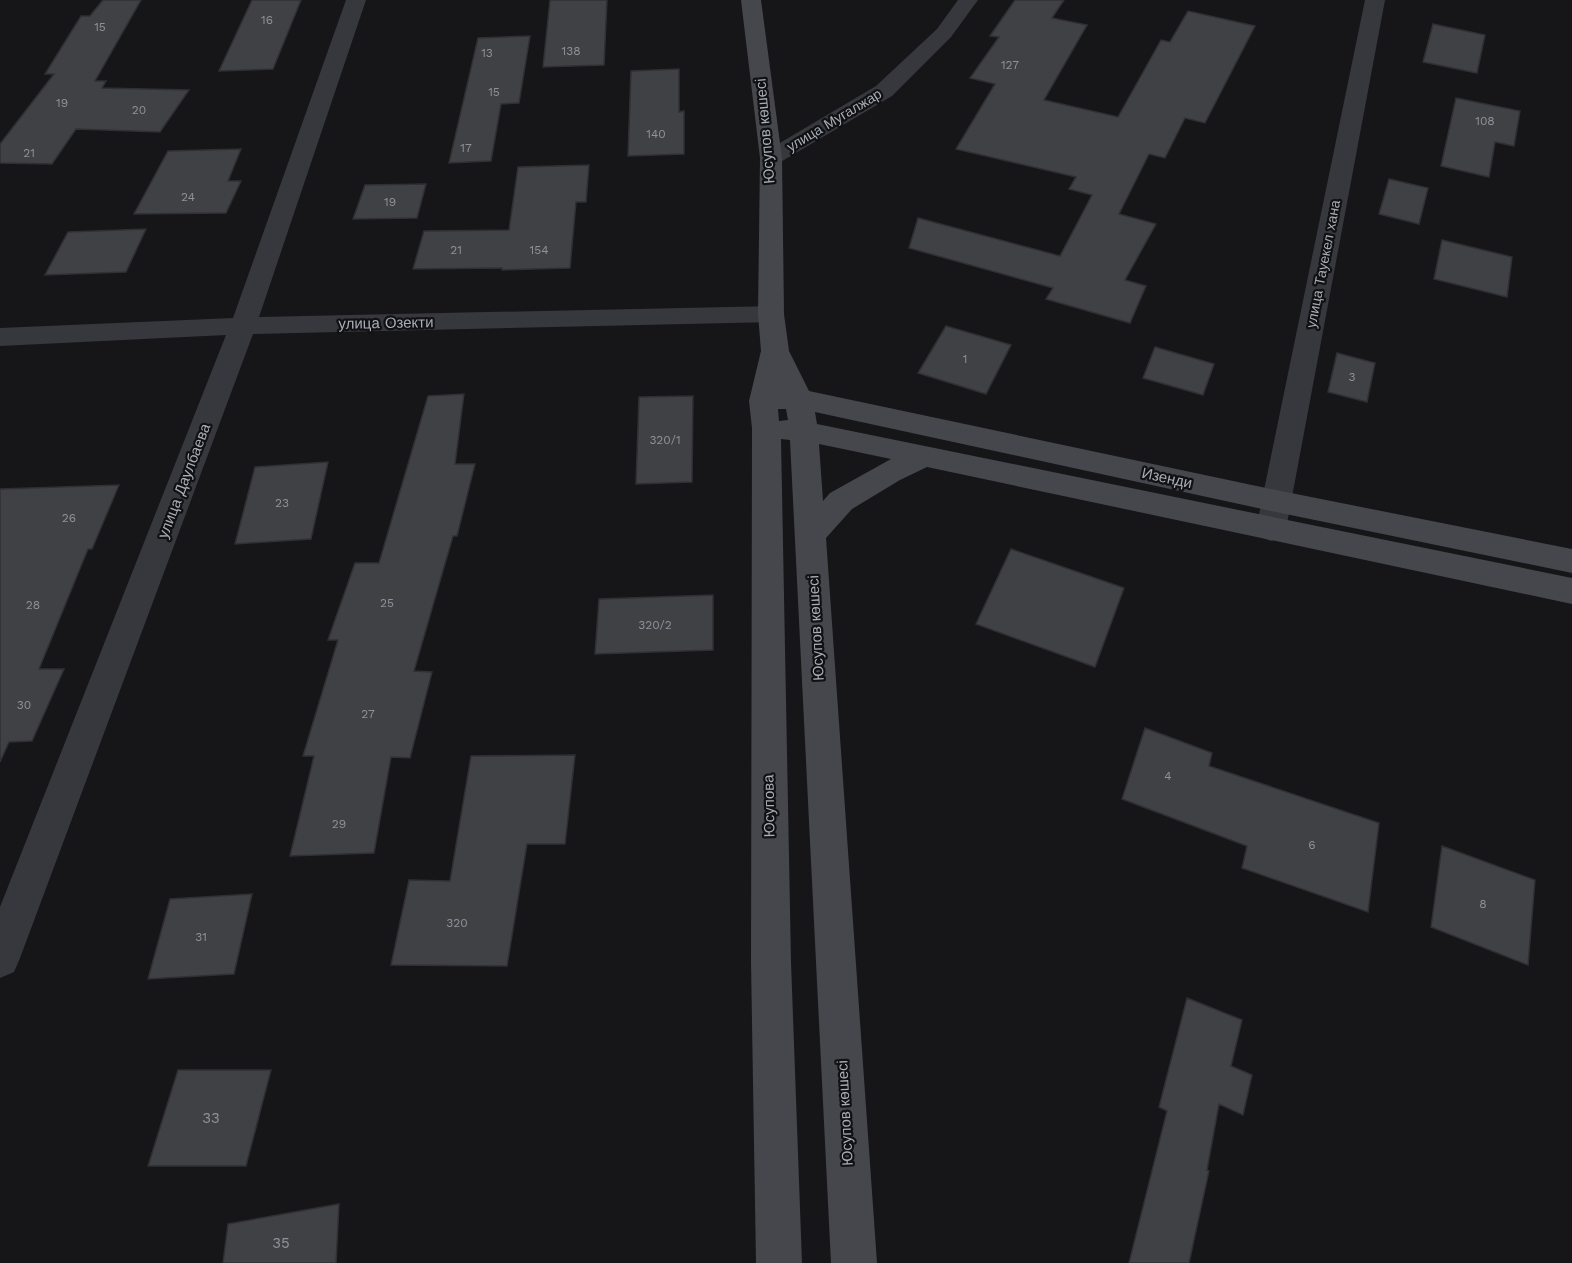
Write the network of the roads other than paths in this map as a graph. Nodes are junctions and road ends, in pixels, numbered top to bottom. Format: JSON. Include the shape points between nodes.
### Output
{"nodes":[{"id":1,"x":356,"y":0,"type":"edge"},
{"id":2,"x":751,"y":0,"type":"edge"},
{"id":3,"x":968,"y":0,"type":"edge"},
{"id":4,"x":1375,"y":0,"type":"edge"},
{"id":5,"x":771,"y":159,"type":"junction"},
{"id":6,"x":771,"y":315,"type":"junction"},
{"id":7,"x":243,"y":326,"type":"junction"},
{"id":8,"x":0,"y":337,"type":"edge"},
{"id":9,"x":775,"y":351,"type":"junction"},
{"id":10,"x":764,"y":415,"type":"junction"},
{"id":11,"x":802,"y":415,"type":"junction"},
{"id":12,"x":923,"y":457,"type":"junction"},
{"id":13,"x":1273,"y":515,"type":"junction"},
{"id":14,"x":811,"y":534,"type":"junction"},
{"id":15,"x":1572,"y":561,"type":"edge"},
{"id":16,"x":1572,"y":591,"type":"edge"},
{"id":17,"x":0,"y":958,"type":"edge"},
{"id":18,"x":779,"y":1263,"type":"edge"},
{"id":19,"x":854,"y":1263,"type":"edge"}],
"edges":[{"from":1,"to":7,"type":"street","name":"улица Даулбаева"},
{"from":2,"to":5,"type":"street","name":"Юсупов көшесі"},
{"from":3,"to":5,"type":"street","name":"улица Мугалжар","via":[[944,33],[884,91]]},
{"from":4,"to":13,"type":"street","name":"улица Тауекел хана"},
{"from":5,"to":6,"type":"street","name":"Юсупов көшесі"},
{"from":6,"to":7,"type":"street","name":"улица Озекти"},
{"from":6,"to":9,"type":"street","name":"Юсупов көшесі"},
{"from":7,"to":8,"type":"street","name":"улица Озекти"},
{"from":7,"to":17,"type":"street","name":"улица Даулбаева"},
{"from":9,"to":10,"type":"street","name":"Юсупова"},
{"from":9,"to":11,"type":"street","name":"Юсупов көшесі"},
{"from":10,"to":11,"type":"street","name":"Изенди"},
{"from":10,"to":18,"type":"street","name":"Юсупова"},
{"from":11,"to":12,"type":"street","name":"Изенди"},
{"from":11,"to":13,"type":"street","name":"Изенди"},
{"from":11,"to":14,"type":"street","name":"Юсупов көшесі"},
{"from":12,"to":13,"type":"street","name":"Изенди"},
{"from":12,"to":14,"type":"street","via":[[841,501]]},
{"from":13,"to":15,"type":"street","name":"Изенди"},
{"from":13,"to":16,"type":"street","name":"Изенди"},
{"from":14,"to":19,"type":"street","name":"Юсупов көшесі"}]}
